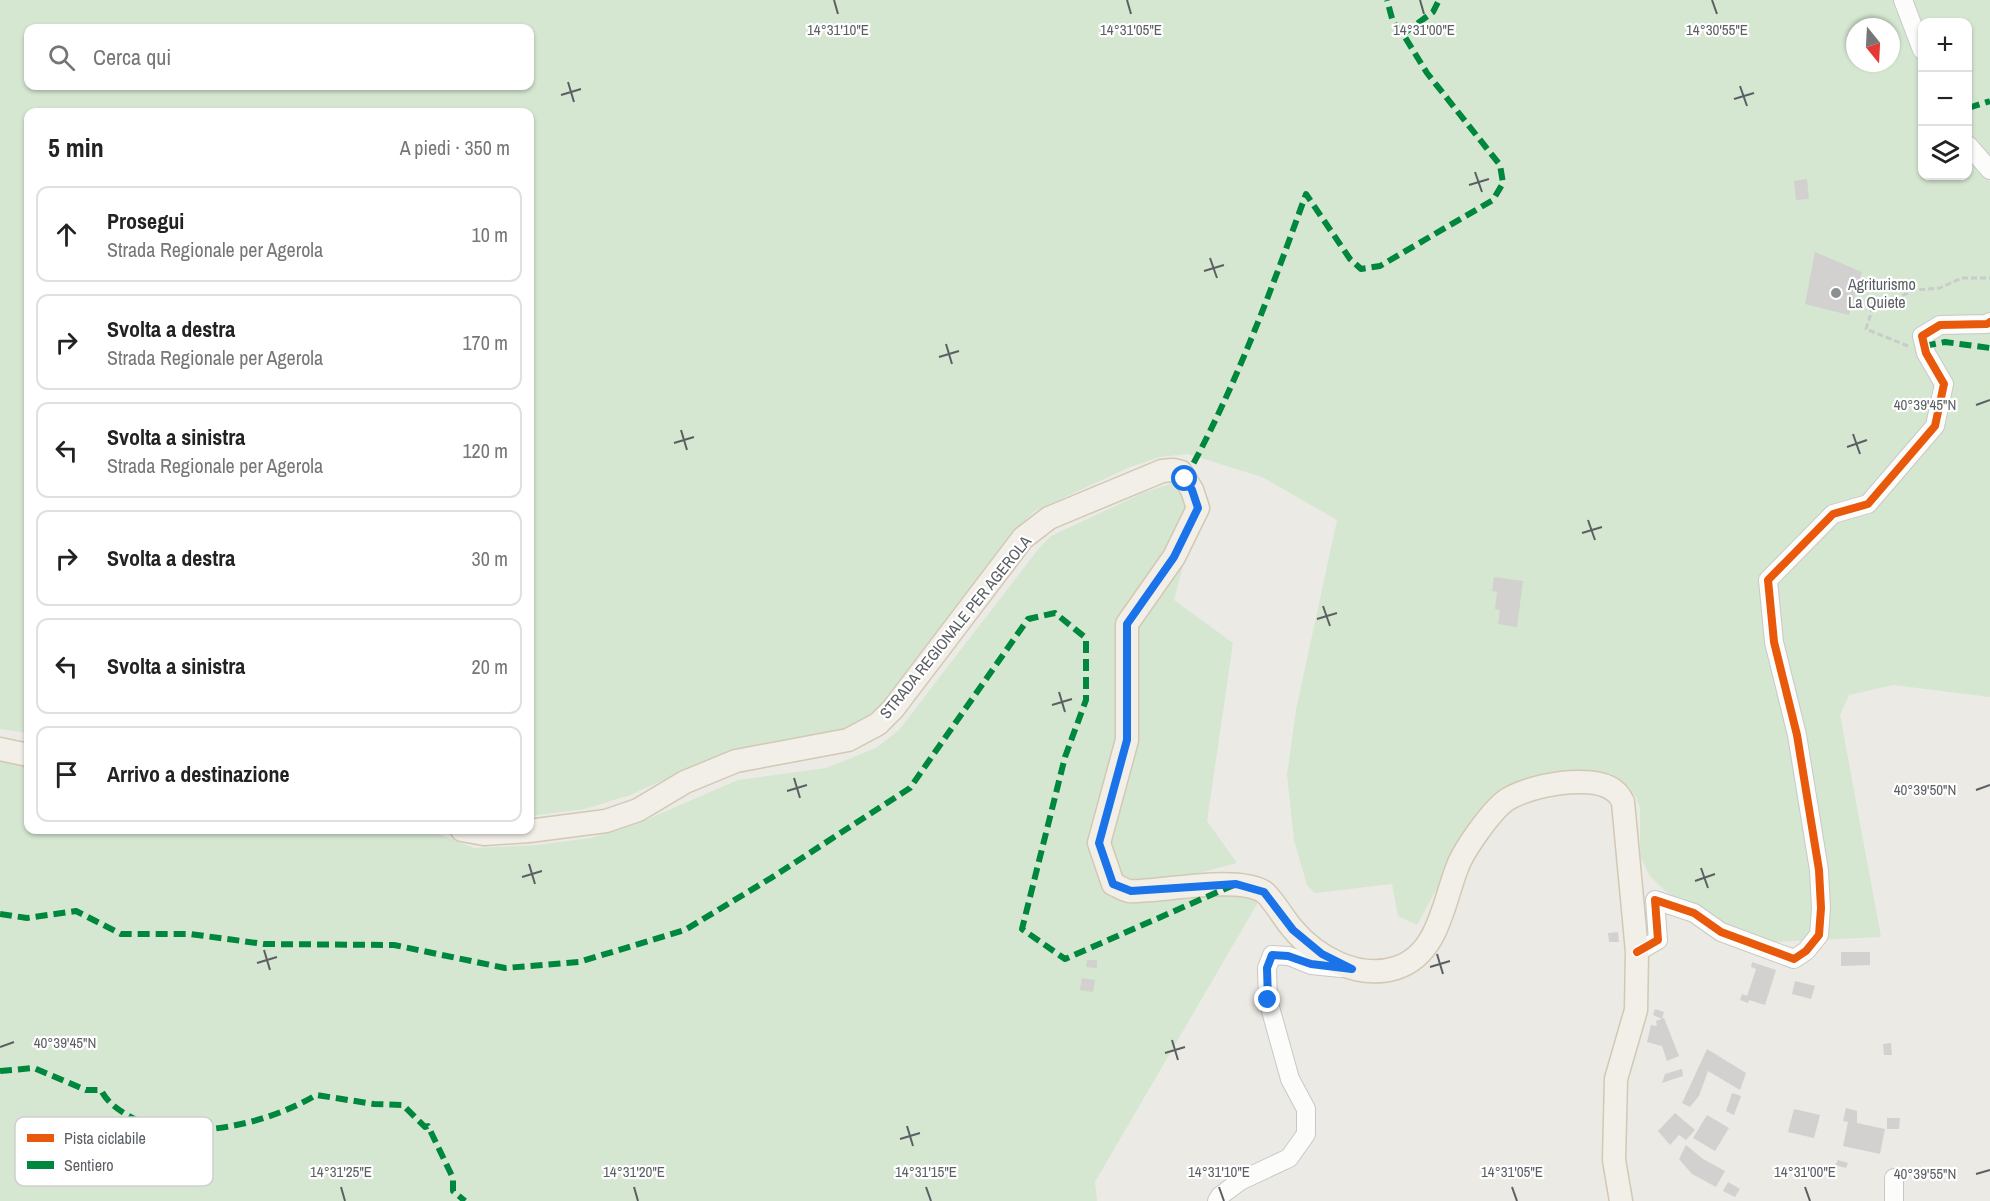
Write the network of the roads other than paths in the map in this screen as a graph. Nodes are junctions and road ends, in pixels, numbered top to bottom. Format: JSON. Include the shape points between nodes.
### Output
{"nodes":[{"id":1,"x":1903,"y":0,"type":"edge"},
{"id":2,"x":1918,"y":38,"type":"edge"},
{"id":3,"x":1972,"y":150,"type":"edge"},
{"id":4,"x":1990,"y":170,"type":"edge"},
{"id":5,"x":1990,"y":322,"type":"edge"},
{"id":6,"x":0,"y":749,"type":"edge"},
{"id":7,"x":24,"y":754,"type":"edge"},
{"id":8,"x":534,"y":830,"type":"edge"},
{"id":9,"x":1637,"y":952,"type":"junction"},
{"id":10,"x":1352,"y":969,"type":"junction"},
{"id":11,"x":1894,"y":1178,"type":"dead end"},
{"id":12,"x":1217,"y":1201,"type":"edge"},
{"id":13,"x":1621,"y":1201,"type":"edge"},
{"id":14,"x":1894,"y":1201,"type":"edge"}],
"edges":[{"from":1,"to":2,"type":"street"},
{"from":3,"to":4,"type":"street"},
{"from":5,"to":9,"type":"street","via":[[1940,325],[1922,336],[1926,353],[1944,384],[1935,426],[1868,504],[1833,514],[1768,580],[1774,642],[1797,735],[1816,851],[1819,936],[1794,959],[1722,932],[1694,913],[1655,900],[1658,940]]},
{"from":6,"to":7,"type":"main road"},
{"from":8,"to":10,"type":"main road","name":"STRADA REGIONALE PER AGEROLA","via":[[606,821],[638,810],[685,782],[736,761],[848,740],[878,724],[1023,538],[1049,518],[1122,486],[1173,470],[1181,472],[1198,508],[1174,557],[1127,624],[1127,740],[1099,843],[1106,866],[1113,884],[1131,891],[1236,884],[1264,892],[1293,930],[1322,954]]},
{"from":9,"to":10,"type":"main road","name":"STRADA REGIONALE PER AGEROLA","via":[[1620,794],[1591,782],[1569,781],[1539,787],[1507,800],[1480,829],[1457,866],[1435,934],[1414,959],[1375,972]]},
{"from":9,"to":13,"type":"main road","name":"STRADA REGIONALE PER AGEROLA","via":[[1635,1010],[1616,1079],[1614,1160]]},
{"from":10,"to":12,"type":"street","via":[[1272,955],[1267,968],[1268,1000],[1290,1079],[1306,1109],[1306,1134],[1289,1158],[1240,1181]]},
{"from":11,"to":14,"type":"street"}]}
